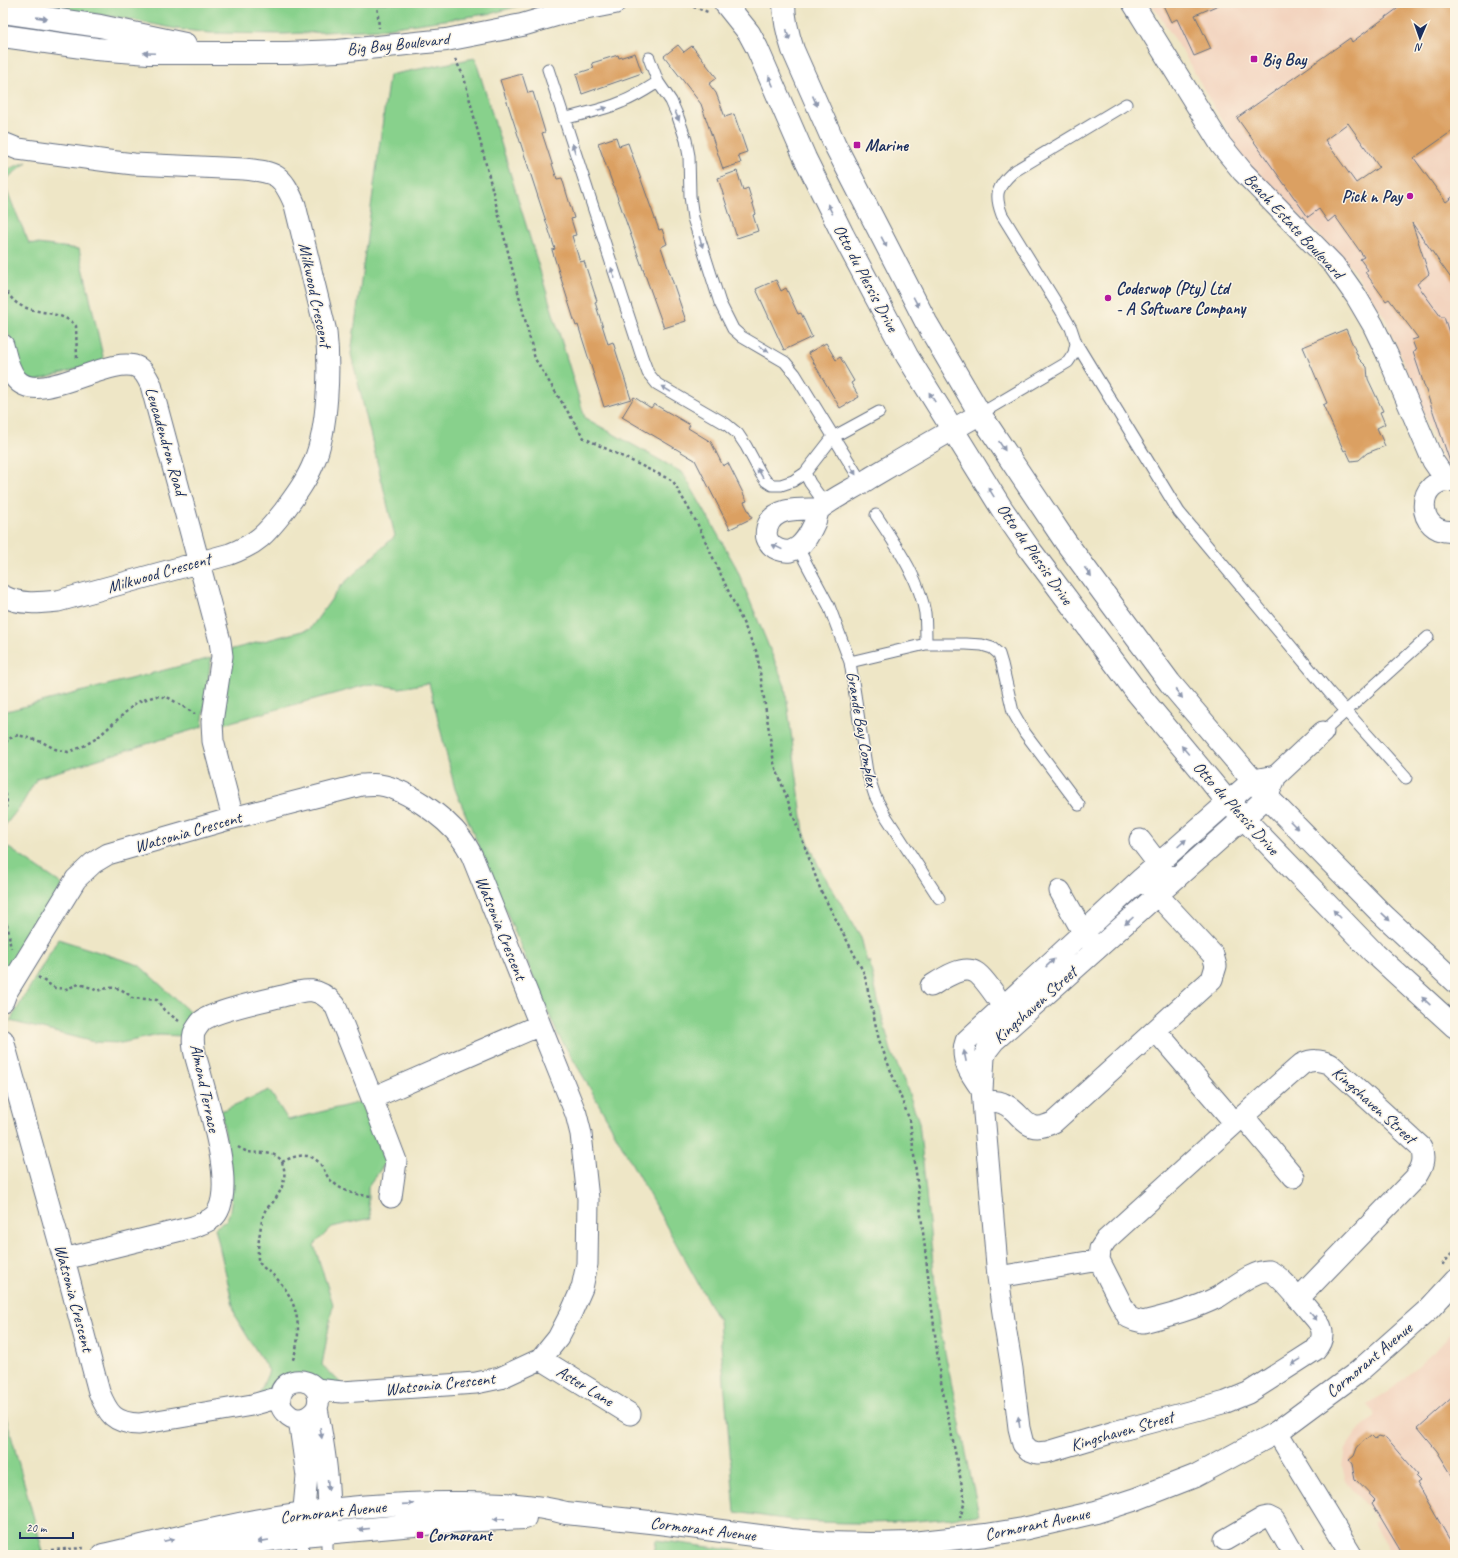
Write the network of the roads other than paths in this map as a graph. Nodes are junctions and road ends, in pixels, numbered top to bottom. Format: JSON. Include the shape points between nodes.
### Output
{"nodes":[{"id":1,"x":614,"y":3,"type":"edge"},
{"id":2,"x":725,"y":3,"type":"edge"},
{"id":3,"x":784,"y":3,"type":"edge"},
{"id":4,"x":1133,"y":3,"type":"edge"},
{"id":5,"x":571,"y":8,"type":"edge"},
{"id":6,"x":7,"y":15,"type":"edge"},
{"id":7,"x":3,"y":36,"type":"edge"},
{"id":8,"x":230,"y":52,"type":"junction"},
{"id":9,"x":649,"y":58,"type":"dead end"},
{"id":10,"x":548,"y":69,"type":"dead end"},
{"id":11,"x":658,"y":82,"type":"junction"},
{"id":12,"x":1126,"y":104,"type":"dead end"},
{"id":13,"x":564,"y":119,"type":"junction"},
{"id":14,"x":8,"y":148,"type":"edge"},
{"id":15,"x":1076,"y":343,"type":"junction"},
{"id":16,"x":3,"y":345,"type":"edge"},
{"id":17,"x":879,"y":412,"type":"dead end"},
{"id":18,"x":980,"y":414,"type":"junction"},
{"id":19,"x":953,"y":430,"type":"junction"},
{"id":20,"x":833,"y":437,"type":"junction"},
{"id":21,"x":805,"y":473,"type":"junction"},
{"id":22,"x":1444,"y":482,"type":"edge"},
{"id":23,"x":862,"y":483,"type":"junction"},
{"id":24,"x":823,"y":507,"type":"junction"},
{"id":25,"x":876,"y":516,"type":"dead end"},
{"id":26,"x":1453,"y":533,"type":"edge"},
{"id":27,"x":798,"y":548,"type":"junction"},
{"id":28,"x":199,"y":561,"type":"junction"},
{"id":29,"x":3,"y":596,"type":"edge"},
{"id":30,"x":1428,"y":638,"type":"dead end"},
{"id":31,"x":926,"y":644,"type":"junction"},
{"id":32,"x":850,"y":662,"type":"junction"},
{"id":33,"x":1347,"y":712,"type":"junction"},
{"id":34,"x":1324,"y":732,"type":"joint"},
{"id":35,"x":1276,"y":776,"type":"junction"},
{"id":36,"x":1406,"y":778,"type":"dead end"},
{"id":37,"x":1253,"y":780,"type":"junction"},
{"id":38,"x":1267,"y":797,"type":"junction"},
{"id":39,"x":1228,"y":802,"type":"junction"},
{"id":40,"x":1079,"y":806,"type":"dead end"},
{"id":41,"x":233,"y":818,"type":"junction"},
{"id":42,"x":1243,"y":818,"type":"junction"},
{"id":43,"x":1140,"y":840,"type":"dead end"},
{"id":44,"x":1158,"y":864,"type":"junction"},
{"id":45,"x":1142,"y":878,"type":"junction"},
{"id":46,"x":1165,"y":889,"type":"junction"},
{"id":47,"x":1060,"y":891,"type":"dead end"},
{"id":48,"x":939,"y":898,"type":"dead end"},
{"id":49,"x":1083,"y":932,"type":"junction"},
{"id":50,"x":1097,"y":950,"type":"junction"},
{"id":51,"x":1455,"y":982,"type":"edge"},
{"id":52,"x":931,"y":986,"type":"dead end"},
{"id":53,"x":3,"y":1001,"type":"edge"},
{"id":54,"x":1004,"y":1006,"type":"junction"},
{"id":55,"x":540,"y":1025,"type":"junction"},
{"id":56,"x":1455,"y":1027,"type":"edge"},
{"id":57,"x":1156,"y":1031,"type":"junction"},
{"id":58,"x":3,"y":1040,"type":"edge"},
{"id":59,"x":983,"y":1097,"type":"junction"},
{"id":60,"x":372,"y":1098,"type":"junction"},
{"id":61,"x":1239,"y":1119,"type":"junction"},
{"id":62,"x":1294,"y":1177,"type":"dead end"},
{"id":63,"x":391,"y":1197,"type":"road end"},
{"id":64,"x":64,"y":1259,"type":"junction"},
{"id":65,"x":1099,"y":1260,"type":"junction"},
{"id":66,"x":1447,"y":1274,"type":"edge"},
{"id":67,"x":998,"y":1277,"type":"junction"},
{"id":68,"x":1298,"y":1299,"type":"junction"},
{"id":69,"x":541,"y":1359,"type":"junction"},
{"id":70,"x":313,"y":1395,"type":"junction"},
{"id":71,"x":287,"y":1410,"type":"junction"},
{"id":72,"x":630,"y":1414,"type":"dead end"},
{"id":73,"x":1276,"y":1432,"type":"junction"},
{"id":74,"x":328,"y":1522,"type":"junction"},
{"id":75,"x":303,"y":1535,"type":"edge"},
{"id":76,"x":1226,"y":1540,"type":"dead end"},
{"id":77,"x":96,"y":1552,"type":"edge"},
{"id":78,"x":169,"y":1555,"type":"edge"},
{"id":79,"x":327,"y":1555,"type":"edge"},
{"id":80,"x":1294,"y":1555,"type":"edge"},
{"id":81,"x":1352,"y":1555,"type":"edge"}],
"edges":[{"from":1,"to":5,"type":"main road","name":"Big Bay Boulevard"},
{"from":19,"to":2,"type":"main road","name":"Otto du Plessis Drive","one_way":true,"via":[[907,356],[843,235],[792,130],[757,48]]},
{"from":3,"to":18,"type":"main road","name":"Otto du Plessis Drive","one_way":true,"via":[[788,35],[793,50],[835,146],[926,322]]},
{"from":4,"to":22,"type":"street","name":"Beach Estate Boulevard","via":[[1221,146],[1334,265],[1356,296],[1382,342]]},
{"from":5,"to":8,"type":"main road","name":"Big Bay Boulevard","via":[[522,25],[446,40],[338,51]]},
{"from":6,"to":8,"type":"main road","name":"Big Bay Boulevard","one_way":true,"via":[[100,26]]},
{"from":8,"to":7,"type":"main road","name":"Big Bay Boulevard","one_way":true,"via":[[149,53],[96,49]]},
{"from":9,"to":11,"type":"lane"},
{"from":10,"to":13,"type":"lane"},
{"from":13,"to":11,"type":"lane","one_way":true,"via":[[622,102]]},
{"from":11,"to":20,"type":"lane","one_way":true,"via":[[670,101],[686,140],[693,218],[720,303],[733,329],[785,362]]},
{"from":12,"to":15,"type":"lane","via":[[1014,172],[998,191],[997,203],[1002,215],[1071,328]]},
{"from":21,"to":13,"type":"lane","one_way":true,"via":[[793,481],[772,485],[766,481],[738,434],[726,424],[657,384],[648,372]]},
{"from":14,"to":28,"type":"street","name":"Milkwood Crescent","via":[[134,164],[262,170],[273,173],[282,180],[292,198],[307,251],[328,350],[326,398],[319,448],[297,492],[257,541],[230,554]]},
{"from":15,"to":18,"type":"lane","via":[[1074,353],[1068,362]]},
{"from":15,"to":33,"type":"lane","via":[[1179,512]]},
{"from":16,"to":28,"type":"street","name":"Leucadendron Road","via":[[10,368],[17,380],[26,386],[51,386],[117,366],[130,365],[140,368],[151,385]]},
{"from":17,"to":20,"type":"lane"},
{"from":18,"to":19,"type":"street"},
{"from":18,"to":37,"type":"main road","name":"Otto du Plessis Drive","one_way":true,"via":[[1065,541],[1151,657]]},
{"from":19,"to":23,"type":"street"},
{"from":39,"to":19,"type":"main road","name":"Otto du Plessis Drive","one_way":true,"via":[[1135,690],[1081,619],[1002,509]]},
{"from":20,"to":21,"type":"lane"},
{"from":20,"to":23,"type":"lane","one_way":true},
{"from":21,"to":24,"type":"lane"},
{"from":22,"to":26,"type":"street","via":[[1426,495],[1425,515],[1439,529]]},
{"from":23,"to":24,"type":"street"},
{"from":24,"to":27,"type":"street","via":[[809,534]]},
{"from":27,"to":24,"type":"street","one_way":true,"via":[[782,550],[774,548],[768,542],[767,527],[771,519],[788,510]]},
{"from":25,"to":31,"type":"lane","via":[[914,577],[925,614]]},
{"from":27,"to":32,"type":"lane","name":"Grande Bay Complex","via":[[829,606]]},
{"from":28,"to":29,"type":"street","name":"Milkwood Crescent","via":[[58,601],[28,603]]},
{"from":28,"to":41,"type":"street","name":"Leucadendron Road","via":[[222,656],[212,722],[213,742]]},
{"from":30,"to":33,"type":"lane"},
{"from":31,"to":32,"type":"lane","name":"Grande Bay Complex"},
{"from":31,"to":40,"type":"lane","name":"Grande Bay Complex","via":[[982,645],[992,648],[999,654],[1013,712],[1024,733]]},
{"from":32,"to":48,"type":"lane","name":"Grande Bay Complex","via":[[867,772],[875,796]]},
{"from":33,"to":34,"type":"lane"},
{"from":33,"to":36,"type":"lane"},
{"from":34,"to":35,"type":"street"},
{"from":35,"to":37,"type":"street"},
{"from":35,"to":38,"type":"street","name":"Kingshaven Street"},
{"from":37,"to":38,"type":"main road","name":"Otto du Plessis Drive"},
{"from":37,"to":39,"type":"street","name":"Kingshaven Street"},
{"from":38,"to":42,"type":"street","name":"Kingshaven Street"},
{"from":38,"to":51,"type":"main road","name":"Otto du Plessis Drive","one_way":true,"via":[[1379,911]]},
{"from":39,"to":42,"type":"main road","name":"Otto du Plessis Drive"},
{"from":44,"to":39,"type":"street","name":"Kingshaven Street","one_way":true},
{"from":41,"to":53,"type":"street","name":"Watsonia Crescent","via":[[108,854],[93,863],[76,879]]},
{"from":41,"to":55,"type":"street","name":"Watsonia Crescent","via":[[361,785],[379,784],[395,789],[427,807],[448,824],[472,856]]},
{"from":42,"to":46,"type":"street","name":"Kingshaven Street"},
{"from":56,"to":42,"type":"main road","name":"Otto du Plessis Drive","one_way":true,"via":[[1373,952]]},
{"from":43,"to":44,"type":"street"},
{"from":44,"to":45,"type":"street","name":"Kingshaven Street"},
{"from":44,"to":46,"type":"street"},
{"from":45,"to":46,"type":"street"},
{"from":45,"to":49,"type":"street","name":"Kingshaven Street"},
{"from":46,"to":50,"type":"street","name":"Kingshaven Street","one_way":true},
{"from":46,"to":57,"type":"street","via":[[1213,955],[1216,966],[1212,979]]},
{"from":47,"to":49,"type":"street"},
{"from":49,"to":50,"type":"street"},
{"from":54,"to":49,"type":"street","name":"Kingshaven Street","one_way":true},
{"from":50,"to":59,"type":"street","name":"Kingshaven Street","via":[[986,1050],[983,1062]]},
{"from":52,"to":54,"type":"street","name":"Kingshaven Street","via":[[958,972],[976,972]]},
{"from":59,"to":54,"type":"street","name":"Kingshaven Street","one_way":true,"via":[[966,1063],[963,1048],[966,1041]]},
{"from":55,"to":60,"type":"street"},
{"from":55,"to":69,"type":"street","name":"Watsonia Crescent","via":[[576,1114],[581,1134],[588,1198],[587,1264],[582,1288],[558,1338]]},
{"from":57,"to":59,"type":"street","via":[[1048,1126],[1039,1127],[1025,1123],[1004,1103]]},
{"from":57,"to":61,"type":"street"},
{"from":58,"to":64,"type":"street","name":"Watsonia Crescent"},
{"from":59,"to":67,"type":"street","name":"Kingshaven Street"},
{"from":60,"to":63,"type":"street","name":"Almond Terrace","via":[[396,1161]]},
{"from":60,"to":64,"type":"street","name":"Almond Terrace","via":[[335,1005],[326,995],[311,990],[288,994],[216,1014],[202,1021],[194,1032],[194,1048],[217,1140],[223,1178],[222,1198],[217,1212],[209,1221],[193,1227]]},
{"from":61,"to":62,"type":"street"},
{"from":61,"to":65,"type":"street","name":"Kingshaven Street","via":[[1106,1240],[1100,1249]]},
{"from":61,"to":68,"type":"street","name":"Kingshaven Street","via":[[1302,1064],[1320,1060],[1336,1069],[1421,1147],[1424,1155],[1421,1170],[1415,1178]]},
{"from":64,"to":71,"type":"street","name":"Watsonia Crescent","via":[[99,1392],[106,1410],[117,1419],[126,1424],[139,1424],[252,1405]]},
{"from":65,"to":67,"type":"street"},
{"from":65,"to":68,"type":"street","name":"Kingshaven Street","via":[[1128,1317],[1143,1322],[1201,1304],[1260,1272],[1268,1271],[1275,1274]]},
{"from":66,"to":73,"type":"main road","name":"Cormorant Avenue","via":[[1429,1309],[1358,1372]]},
{"from":68,"to":67,"type":"street","name":"Kingshaven Street","one_way":true,"via":[[1322,1329],[1320,1344],[1315,1350],[1248,1393],[1226,1402],[1047,1452],[1037,1452],[1029,1450],[1023,1444],[1019,1428]]},
{"from":69,"to":70,"type":"street","name":"Watsonia Crescent","via":[[500,1378],[476,1383]]},
{"from":69,"to":72,"type":"street","name":"Aster Lane"},
{"from":70,"to":71,"type":"street","via":[[309,1417]]},
{"from":70,"to":71,"type":"street","via":[[293,1381],[285,1386]]},
{"from":70,"to":74,"type":"street","one_way":true,"via":[[325,1459]]},
{"from":71,"to":75,"type":"street","via":[[307,1476]]},
{"from":73,"to":74,"type":"main road","name":"Cormorant Avenue","via":[[1195,1476],[1096,1512],[986,1535],[912,1543],[826,1543],[566,1513],[458,1521]]},
{"from":73,"to":81,"type":"street"},
{"from":74,"to":75,"type":"main road","name":"Cormorant Avenue"},
{"from":74,"to":79,"type":"lane"},
{"from":77,"to":75,"type":"main road","name":"Cormorant Avenue","one_way":true,"via":[[256,1521]]},
{"from":75,"to":78,"type":"main road","name":"Cormorant Avenue","one_way":true},
{"from":76,"to":80,"type":"street","via":[[1268,1517],[1274,1520]]}]}
